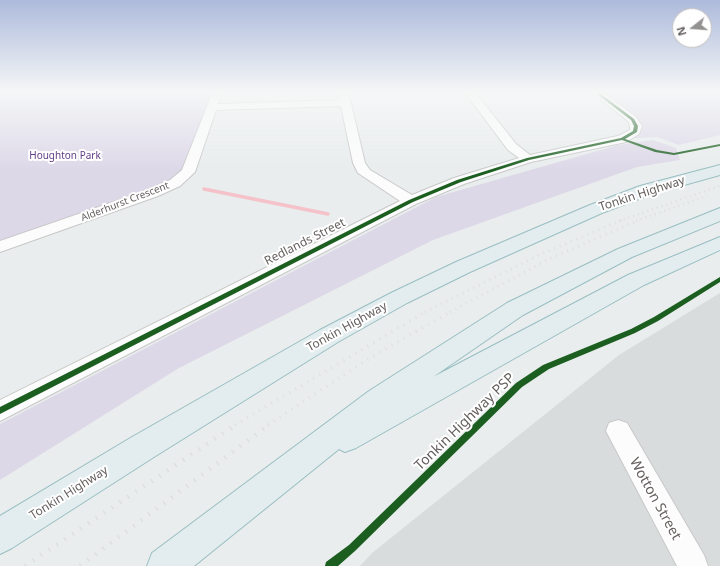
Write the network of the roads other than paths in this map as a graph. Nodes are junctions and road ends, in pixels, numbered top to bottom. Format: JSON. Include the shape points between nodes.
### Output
{"nodes":[{"id":1,"x":208,"y":117,"type":"edge"},
{"id":2,"x":349,"y":117,"type":"edge"},
{"id":3,"x":489,"y":117,"type":"edge"},
{"id":4,"x":629,"y":117,"type":"edge"},
{"id":5,"x":720,"y":158,"type":"edge"},
{"id":6,"x":528,"y":159,"type":"junction"},
{"id":7,"x":720,"y":170,"type":"edge"},
{"id":8,"x":411,"y":201,"type":"junction"},
{"id":9,"x":596,"y":209,"type":"junction"},
{"id":10,"x":720,"y":214,"type":"edge"},
{"id":11,"x":720,"y":243,"type":"edge"},
{"id":12,"x":0,"y":247,"type":"edge"},
{"id":13,"x":0,"y":411,"type":"edge"},
{"id":14,"x":618,"y":431,"type":"dead end"},
{"id":15,"x":295,"y":466,"type":"junction"},
{"id":16,"x":0,"y":536,"type":"edge"},
{"id":17,"x":165,"y":566,"type":"edge"},
{"id":18,"x":693,"y":566,"type":"edge"}],
"edges":[{"from":1,"to":12,"type":"street","name":"Alderhurst Crescent","via":[[188,172],[175,183]]},
{"from":2,"to":8,"type":"street","via":[[359,163],[365,173]]},
{"from":3,"to":6,"type":"street","via":[[512,147]]},
{"from":4,"to":6,"type":"street","name":"Redlands Street","via":[[636,126],[635,132],[622,139]]},
{"from":5,"to":9,"type":"highway","via":[[622,190]]},
{"from":6,"to":8,"type":"street","name":"Redlands Street","via":[[459,180]]},
{"from":7,"to":9,"type":"highway","name":"Tonkin Highway","via":[[646,190]]},
{"from":8,"to":13,"type":"street","name":"Redlands Street"},
{"from":9,"to":16,"type":"highway","name":"Tonkin Highway","via":[[463,267],[329,336]]},
{"from":10,"to":15,"type":"highway","via":[[626,253],[515,309],[379,398]]},
{"from":11,"to":15,"type":"highway","via":[[636,280]]},
{"from":14,"to":18,"type":"street","name":"Wotton Street"},
{"from":15,"to":17,"type":"highway"}]}
